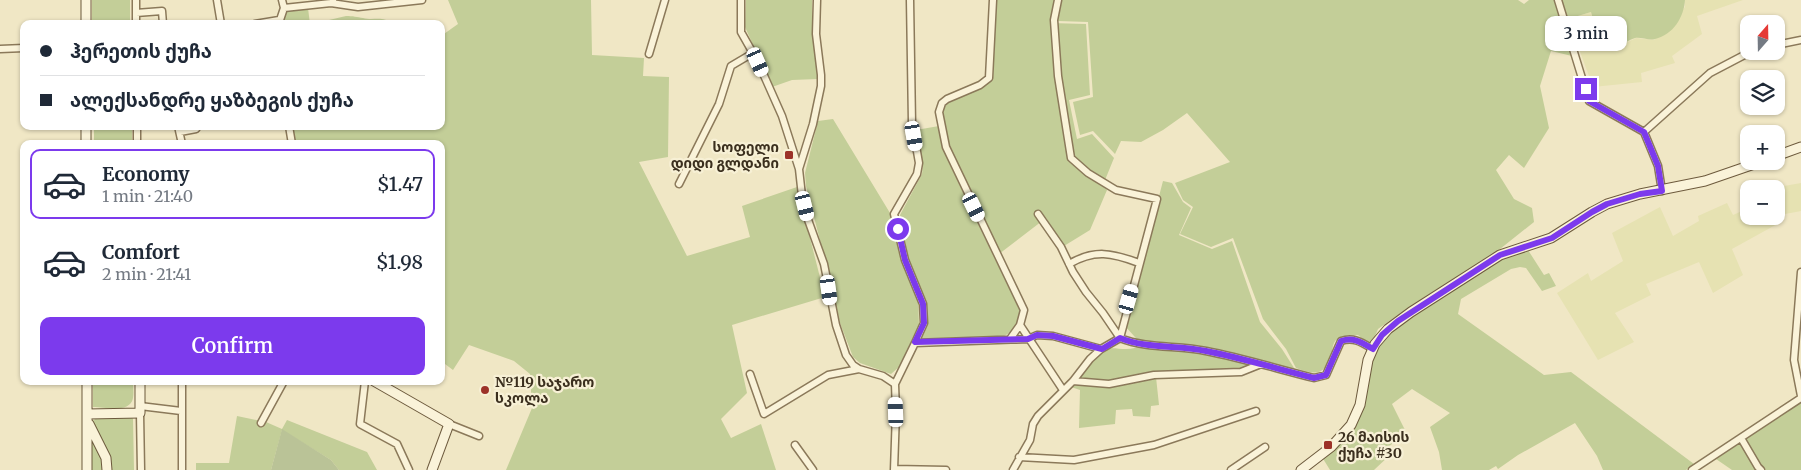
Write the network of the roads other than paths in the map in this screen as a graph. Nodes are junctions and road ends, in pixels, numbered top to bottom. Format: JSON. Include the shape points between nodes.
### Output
{"nodes":[{"id":1,"x":86,"y":0,"type":"edge"},
{"id":2,"x":136,"y":0,"type":"edge"},
{"id":3,"x":217,"y":0,"type":"edge"},
{"id":4,"x":282,"y":0,"type":"edge"},
{"id":5,"x":422,"y":0,"type":"edge"},
{"id":6,"x":665,"y":0,"type":"edge"},
{"id":7,"x":741,"y":0,"type":"edge"},
{"id":8,"x":910,"y":0,"type":"edge"},
{"id":9,"x":993,"y":0,"type":"edge"},
{"id":10,"x":1058,"y":0,"type":"edge"},
{"id":11,"x":1558,"y":0,"type":"edge"},
{"id":12,"x":818,"y":1,"type":"edge"},
{"id":13,"x":333,"y":2,"type":"edge"},
{"id":14,"x":284,"y":8,"type":"junction"},
{"id":15,"x":136,"y":13,"type":"junction"},
{"id":16,"x":86,"y":20,"type":"edge"},
{"id":17,"x":136,"y":20,"type":"edge"},
{"id":18,"x":163,"y":20,"type":"edge"},
{"id":19,"x":220,"y":20,"type":"edge"},
{"id":20,"x":280,"y":20,"type":"edge"},
{"id":21,"x":1801,"y":40,"type":"edge"},
{"id":22,"x":1785,"y":43,"type":"edge"},
{"id":23,"x":20,"y":48,"type":"edge"},
{"id":24,"x":0,"y":49,"type":"edge"},
{"id":25,"x":753,"y":53,"type":"junction"},
{"id":26,"x":649,"y":54,"type":"dead end"},
{"id":27,"x":1740,"y":57,"type":"edge"},
{"id":28,"x":1644,"y":132,"type":"junction"},
{"id":29,"x":1801,"y":147,"type":"edge"},
{"id":30,"x":1785,"y":153,"type":"edge"},
{"id":31,"x":799,"y":169,"type":"junction"},
{"id":32,"x":1740,"y":169,"type":"edge"},
{"id":33,"x":680,"y":184,"type":"dead end"},
{"id":34,"x":1662,"y":191,"type":"junction"},
{"id":35,"x":1038,"y":214,"type":"dead end"},
{"id":36,"x":1139,"y":263,"type":"junction"},
{"id":37,"x":1069,"y":264,"type":"junction"},
{"id":38,"x":1801,"y":272,"type":"edge"},
{"id":39,"x":1020,"y":325,"type":"junction"},
{"id":40,"x":1120,"y":338,"type":"junction"},
{"id":41,"x":1010,"y":339,"type":"junction"},
{"id":42,"x":1028,"y":339,"type":"junction"},
{"id":43,"x":915,"y":342,"type":"junction"},
{"id":44,"x":1102,"y":349,"type":"junction"},
{"id":45,"x":1373,"y":349,"type":"junction"},
{"id":46,"x":1261,"y":364,"type":"junction"},
{"id":47,"x":859,"y":369,"type":"junction"},
{"id":48,"x":750,"y":374,"type":"dead end"},
{"id":49,"x":1073,"y":381,"type":"junction"},
{"id":50,"x":895,"y":384,"type":"junction"},
{"id":51,"x":87,"y":385,"type":"edge"},
{"id":52,"x":140,"y":385,"type":"edge"},
{"id":53,"x":182,"y":385,"type":"edge"},
{"id":54,"x":282,"y":385,"type":"edge"},
{"id":55,"x":365,"y":385,"type":"edge"},
{"id":56,"x":381,"y":385,"type":"edge"},
{"id":57,"x":1063,"y":390,"type":"junction"},
{"id":58,"x":1801,"y":397,"type":"edge"},
{"id":59,"x":140,"y":409,"type":"junction"},
{"id":60,"x":181,"y":411,"type":"junction"},
{"id":61,"x":1256,"y":411,"type":"dead end"},
{"id":62,"x":88,"y":418,"type":"junction"},
{"id":63,"x":261,"y":423,"type":"dead end"},
{"id":64,"x":449,"y":424,"type":"junction"},
{"id":65,"x":479,"y":436,"type":"dead end"},
{"id":66,"x":1741,"y":438,"type":"junction"},
{"id":67,"x":795,"y":445,"type":"dead end"},
{"id":68,"x":1266,"y":448,"type":"dead end"},
{"id":69,"x":1019,"y":457,"type":"junction"},
{"id":70,"x":433,"y":469,"type":"edge"},
{"id":71,"x":87,"y":470,"type":"edge"},
{"id":72,"x":107,"y":470,"type":"edge"},
{"id":73,"x":141,"y":470,"type":"edge"},
{"id":74,"x":182,"y":470,"type":"edge"},
{"id":75,"x":409,"y":470,"type":"edge"},
{"id":76,"x":813,"y":470,"type":"edge"},
{"id":77,"x":894,"y":470,"type":"edge"},
{"id":78,"x":946,"y":470,"type":"edge"},
{"id":79,"x":1013,"y":470,"type":"edge"},
{"id":80,"x":1231,"y":470,"type":"edge"},
{"id":81,"x":1301,"y":470,"type":"edge"},
{"id":82,"x":1692,"y":470,"type":"edge"},
{"id":83,"x":1761,"y":470,"type":"edge"}],
"edges":[{"from":1,"to":16,"type":"street"},
{"from":2,"to":15,"type":"street"},
{"from":3,"to":19,"type":"street"},
{"from":4,"to":14,"type":"street"},
{"from":5,"to":13,"type":"street","via":[[358,7]]},
{"from":6,"to":26,"type":"street"},
{"from":7,"to":25,"type":"street","via":[[741,32]]},
{"from":8,"to":43,"type":"street","via":[[912,122],[919,163],[917,174],[894,214],[905,260],[923,304],[924,323]]},
{"from":9,"to":39,"type":"street","via":[[989,78],[947,99],[938,112],[946,147],[1024,310]]},
{"from":10,"to":36,"type":"street","via":[[1054,20],[1058,76],[1070,158],[1116,190],[1157,199]]},
{"from":11,"to":28,"type":"street","via":[[1589,101]]},
{"from":12,"to":31,"type":"street","via":[[816,34],[821,86]]},
{"from":13,"to":14,"type":"street"},
{"from":14,"to":20,"type":"street"},
{"from":15,"to":17,"type":"street"},
{"from":15,"to":18,"type":"street","via":[[162,11]]},
{"from":21,"to":22,"type":"street"},
{"from":23,"to":24,"type":"street"},
{"from":25,"to":31,"type":"street","via":[[782,116]]},
{"from":25,"to":33,"type":"street","via":[[731,66],[719,104]]},
{"from":27,"to":28,"type":"street","via":[[1710,73]]},
{"from":28,"to":34,"type":"street","via":[[1658,166]]},
{"from":29,"to":30,"type":"street"},
{"from":31,"to":47,"type":"street","via":[[802,196],[827,276],[836,325],[849,360]]},
{"from":32,"to":34,"type":"street"},
{"from":34,"to":45,"type":"street","via":[[1607,204],[1552,238],[1500,255],[1398,321],[1382,335]]},
{"from":35,"to":37,"type":"street"},
{"from":36,"to":37,"type":"street","via":[[1117,255],[1096,254]]},
{"from":36,"to":40,"type":"street"},
{"from":37,"to":40,"type":"street"},
{"from":38,"to":58,"type":"street","via":[[1794,360]]},
{"from":39,"to":41,"type":"street"},
{"from":39,"to":42,"type":"street"},
{"from":40,"to":44,"type":"street"},
{"from":40,"to":46,"type":"street","via":[[1135,344],[1206,351]]},
{"from":41,"to":42,"type":"street"},
{"from":41,"to":43,"type":"street"},
{"from":42,"to":44,"type":"street","via":[[1037,335],[1053,336]]},
{"from":42,"to":57,"type":"street"},
{"from":43,"to":50,"type":"street"},
{"from":44,"to":49,"type":"street","via":[[1090,358]]},
{"from":45,"to":46,"type":"street","via":[[1358,340],[1341,341],[1326,375],[1314,378]]},
{"from":45,"to":81,"type":"street","via":[[1361,400],[1351,425],[1331,447]]},
{"from":46,"to":49,"type":"street","via":[[1241,372],[1154,375],[1109,384]]},
{"from":47,"to":48,"type":"street","via":[[828,375],[764,414]]},
{"from":47,"to":50,"type":"street"},
{"from":49,"to":57,"type":"street"},
{"from":50,"to":77,"type":"street"},
{"from":51,"to":62,"type":"street"},
{"from":52,"to":59,"type":"street"},
{"from":53,"to":60,"type":"street"},
{"from":54,"to":63,"type":"street"},
{"from":55,"to":75,"type":"street","via":[[360,424],[397,444]]},
{"from":56,"to":64,"type":"street"},
{"from":57,"to":69,"type":"street","via":[[1035,419],[1030,440]]},
{"from":58,"to":66,"type":"street"},
{"from":59,"to":60,"type":"street"},
{"from":59,"to":62,"type":"street"},
{"from":59,"to":73,"type":"street"},
{"from":60,"to":74,"type":"street"},
{"from":61,"to":69,"type":"street","via":[[1154,445],[1074,460]]},
{"from":62,"to":71,"type":"street"},
{"from":62,"to":72,"type":"street","via":[[106,458]]},
{"from":64,"to":65,"type":"street"},
{"from":64,"to":70,"type":"street"},
{"from":66,"to":82,"type":"street"},
{"from":66,"to":83,"type":"street"},
{"from":67,"to":76,"type":"street"},
{"from":68,"to":80,"type":"street"},
{"from":69,"to":79,"type":"street"},
{"from":77,"to":78,"type":"street"}]}
